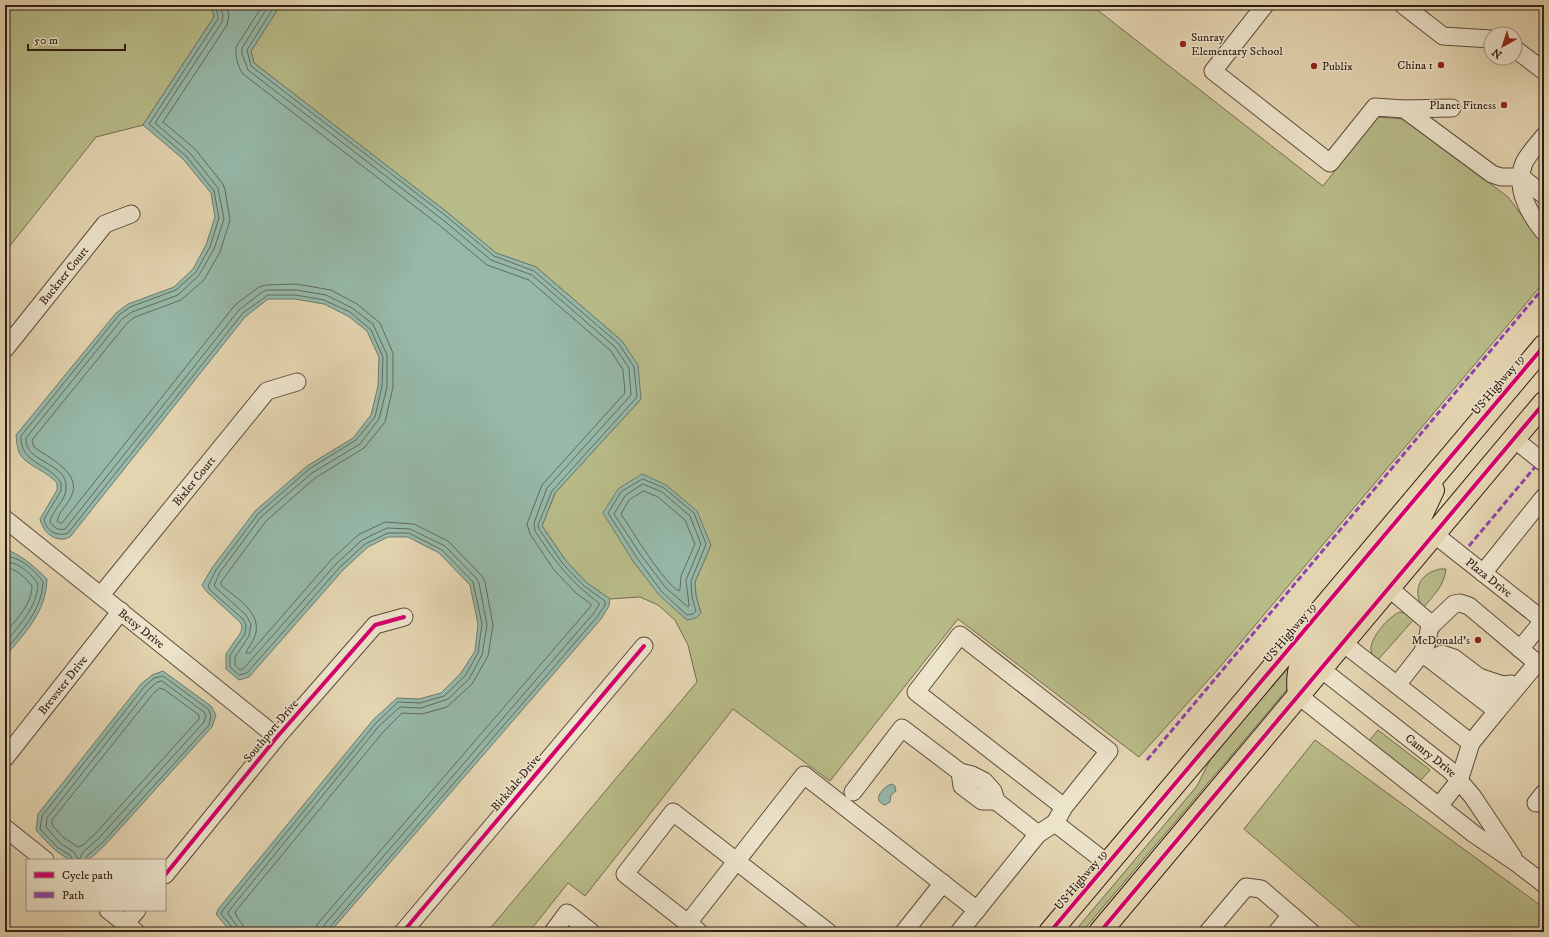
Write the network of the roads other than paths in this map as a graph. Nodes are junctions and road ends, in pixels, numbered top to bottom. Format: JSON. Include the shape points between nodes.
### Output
{"nodes":[{"id":1,"x":1265,"y":5,"type":"edge"},
{"id":2,"x":1403,"y":5,"type":"edge"},
{"id":3,"x":1483,"y":39,"type":"edge"},
{"id":4,"x":1523,"y":55,"type":"edge"},
{"id":5,"x":1544,"y":71,"type":"edge"},
{"id":6,"x":1452,"y":108,"type":"dead end"},
{"id":7,"x":1404,"y":109,"type":"junction"},
{"id":8,"x":1544,"y":136,"type":"edge"},
{"id":9,"x":1522,"y":177,"type":"junction"},
{"id":10,"x":1544,"y":195,"type":"edge"},
{"id":11,"x":131,"y":214,"type":"dead end"},
{"id":12,"x":1544,"y":232,"type":"edge"},
{"id":13,"x":1544,"y":346,"type":"edge"},
{"id":14,"x":5,"y":349,"type":"edge"},
{"id":15,"x":297,"y":382,"type":"dead end"},
{"id":16,"x":1544,"y":402,"type":"edge"},
{"id":17,"x":1513,"y":438,"type":"junction"},
{"id":18,"x":1544,"y":463,"type":"edge"},
{"id":19,"x":1445,"y":464,"type":"junction"},
{"id":20,"x":1541,"y":505,"type":"edge"},
{"id":21,"x":5,"y":519,"type":"edge"},
{"id":22,"x":1434,"y":534,"type":"junction"},
{"id":23,"x":1483,"y":573,"type":"junction"},
{"id":24,"x":1389,"y":588,"type":"junction"},
{"id":25,"x":101,"y":595,"type":"junction"},
{"id":26,"x":1454,"y":604,"type":"junction"},
{"id":27,"x":121,"y":612,"type":"junction"},
{"id":28,"x":1542,"y":616,"type":"edge"},
{"id":29,"x":404,"y":617,"type":"dead end"},
{"id":30,"x":1432,"y":625,"type":"junction"},
{"id":31,"x":1343,"y":643,"type":"junction"},
{"id":32,"x":644,"y":646,"type":"dead end"},
{"id":33,"x":1520,"y":649,"type":"junction"},
{"id":34,"x":1426,"y":656,"type":"junction"},
{"id":35,"x":1321,"y":669,"type":"junction"},
{"id":36,"x":1397,"y":685,"type":"junction"},
{"id":37,"x":1299,"y":696,"type":"junction"},
{"id":38,"x":1497,"y":711,"type":"junction"},
{"id":39,"x":277,"y":737,"type":"junction"},
{"id":40,"x":1472,"y":744,"type":"junction"},
{"id":41,"x":5,"y":758,"type":"edge"},
{"id":42,"x":1459,"y":781,"type":"junction"},
{"id":43,"x":853,"y":792,"type":"dead end"},
{"id":44,"x":1438,"y":806,"type":"junction"},
{"id":45,"x":1064,"y":807,"type":"junction"},
{"id":46,"x":1055,"y":823,"type":"junction"},
{"id":47,"x":5,"y":828,"type":"edge"},
{"id":48,"x":1038,"y":834,"type":"junction"},
{"id":49,"x":44,"y":859,"type":"edge"},
{"id":50,"x":737,"y":861,"type":"junction"},
{"id":51,"x":1108,"y":864,"type":"junction"},
{"id":52,"x":1518,"y":864,"type":"junction"},
{"id":53,"x":166,"y":874,"type":"edge"},
{"id":54,"x":943,"y":883,"type":"junction"},
{"id":55,"x":1544,"y":884,"type":"edge"},
{"id":56,"x":977,"y":910,"type":"junction"},
{"id":57,"x":109,"y":911,"type":"edge"},
{"id":58,"x":137,"y":911,"type":"edge"},
{"id":59,"x":1291,"y":915,"type":"junction"},
{"id":60,"x":131,"y":928,"type":"edge"},
{"id":61,"x":694,"y":928,"type":"edge"},
{"id":62,"x":403,"y":932,"type":"edge"},
{"id":63,"x":553,"y":932,"type":"edge"},
{"id":64,"x":591,"y":932,"type":"edge"},
{"id":65,"x":828,"y":932,"type":"edge"},
{"id":66,"x":904,"y":932,"type":"edge"},
{"id":67,"x":959,"y":932,"type":"edge"},
{"id":68,"x":1050,"y":932,"type":"edge"},
{"id":69,"x":1100,"y":932,"type":"edge"},
{"id":70,"x":1208,"y":932,"type":"edge"},
{"id":71,"x":1277,"y":932,"type":"edge"},
{"id":72,"x":1310,"y":932,"type":"edge"}],
"edges":[{"from":1,"to":7,"type":"street","via":[[1214,71],[1330,163],[1375,107]]},
{"from":2,"to":3,"type":"street","via":[[1442,36]]},
{"from":4,"to":5,"type":"street"},
{"from":6,"to":7,"type":"street"},
{"from":7,"to":9,"type":"street","via":[[1492,174],[1501,177]]},
{"from":8,"to":9,"type":"street","via":[[1524,162]]},
{"from":9,"to":10,"type":"street"},
{"from":9,"to":12,"type":"street","via":[[1522,192],[1526,204]]},
{"from":11,"to":14,"type":"street","name":"Buckner Court","via":[[105,224]]},
{"from":13,"to":19,"type":"highway","name":"US Highway 19"},
{"from":15,"to":25,"type":"street","name":"Bixler Court","via":[[267,391]]},
{"from":16,"to":17,"type":"highway"},
{"from":17,"to":18,"type":"street"},
{"from":17,"to":22,"type":"highway"},
{"from":19,"to":37,"type":"highway","via":[[1419,520],[1305,657],[1297,678]]},
{"from":19,"to":51,"type":"highway","name":"US Highway 19"},
{"from":20,"to":23,"type":"street"},
{"from":21,"to":25,"type":"street","name":"Betsy Drive"},
{"from":22,"to":23,"type":"street","name":"Plaza Drive"},
{"from":22,"to":24,"type":"highway"},
{"from":23,"to":28,"type":"street","name":"Plaza Drive"},
{"from":24,"to":30,"type":"street"},
{"from":24,"to":31,"type":"highway"},
{"from":25,"to":27,"type":"street","name":"Betsy Drive"},
{"from":26,"to":30,"type":"street"},
{"from":26,"to":33,"type":"street","via":[[1469,606]]},
{"from":26,"to":34,"type":"street","via":[[1517,658],[1520,672],[1506,692],[1492,697],[1483,692],[1478,677],[1450,656]]},
{"from":27,"to":39,"type":"street","name":"Betsy Drive"},
{"from":27,"to":41,"type":"street","name":"Brewster Drive"},
{"from":28,"to":33,"type":"street"},
{"from":29,"to":39,"type":"street","name":"Southport Drive","via":[[375,625]]},
{"from":30,"to":34,"type":"street"},
{"from":31,"to":35,"type":"highway"},
{"from":31,"to":36,"type":"street"},
{"from":32,"to":62,"type":"street","name":"Birkdale Drive"},
{"from":33,"to":38,"type":"street","via":[[1537,663]]},
{"from":34,"to":36,"type":"street"},
{"from":34,"to":38,"type":"street"},
{"from":35,"to":37,"type":"highway"},
{"from":35,"to":42,"type":"street","name":"Camry Drive","via":[[1451,771]]},
{"from":36,"to":40,"type":"street"},
{"from":37,"to":44,"type":"street","name":"Camry Drive"},
{"from":37,"to":69,"type":"highway"},
{"from":38,"to":40,"type":"street"},
{"from":39,"to":53,"type":"street","name":"Southport Drive"},
{"from":40,"to":42,"type":"street"},
{"from":42,"to":44,"type":"street"},
{"from":42,"to":52,"type":"street","name":"Camry Drive","via":[[1473,797]]},
{"from":43,"to":48,"type":"street","via":[[902,728],[960,772],[984,781],[993,791],[996,801]]},
{"from":44,"to":52,"type":"street","name":"Camry Drive"},
{"from":45,"to":45,"type":"street","via":[[916,692],[960,635],[1109,751]]},
{"from":45,"to":46,"type":"street"},
{"from":46,"to":48,"type":"street"},
{"from":46,"to":51,"type":"street"},
{"from":47,"to":49,"type":"street"},
{"from":48,"to":56,"type":"street"},
{"from":50,"to":54,"type":"street","via":[[804,775]]},
{"from":50,"to":61,"type":"street"},
{"from":50,"to":61,"type":"street","via":[[674,812],[625,874]]},
{"from":50,"to":65,"type":"street"},
{"from":51,"to":68,"type":"highway","name":"US Highway 19"},
{"from":52,"to":55,"type":"street","name":"Camry Drive"},
{"from":54,"to":56,"type":"street"},
{"from":54,"to":66,"type":"street"},
{"from":56,"to":67,"type":"street"},
{"from":57,"to":60,"type":"street"},
{"from":58,"to":60,"type":"street"},
{"from":59,"to":70,"type":"street","via":[[1261,889],[1246,887]]},
{"from":59,"to":71,"type":"street"},
{"from":59,"to":72,"type":"street"},
{"from":63,"to":64,"type":"street","via":[[567,913]]}]}
